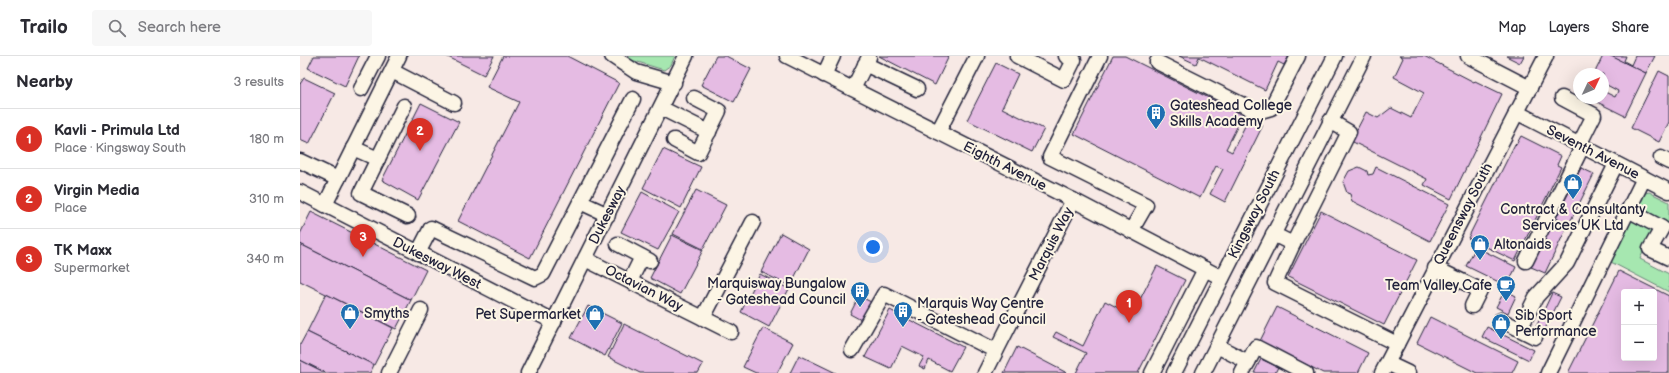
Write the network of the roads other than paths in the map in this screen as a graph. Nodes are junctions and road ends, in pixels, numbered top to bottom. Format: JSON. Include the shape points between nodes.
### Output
{"nodes":[{"id":1,"x":378,"y":56,"type":"edge"},
{"id":2,"x":399,"y":56,"type":"edge"},
{"id":3,"x":612,"y":56,"type":"edge"},
{"id":4,"x":686,"y":56,"type":"edge"},
{"id":5,"x":787,"y":56,"type":"edge"},
{"id":6,"x":833,"y":56,"type":"edge"},
{"id":7,"x":977,"y":56,"type":"edge"},
{"id":8,"x":1016,"y":56,"type":"edge"},
{"id":9,"x":1100,"y":56,"type":"edge"},
{"id":10,"x":1298,"y":56,"type":"edge"},
{"id":11,"x":1364,"y":56,"type":"edge"},
{"id":12,"x":1468,"y":56,"type":"edge"},
{"id":13,"x":1546,"y":56,"type":"edge"},
{"id":14,"x":1332,"y":57,"type":"edge"},
{"id":15,"x":867,"y":60,"type":"edge"},
{"id":16,"x":1069,"y":60,"type":"edge"},
{"id":17,"x":1157,"y":62,"type":"dead end"},
{"id":18,"x":392,"y":71,"type":"junction"},
{"id":19,"x":1092,"y":74,"type":"junction"},
{"id":20,"x":824,"y":75,"type":"junction"},
{"id":21,"x":674,"y":83,"type":"junction"},
{"id":22,"x":1530,"y":88,"type":"junction"},
{"id":23,"x":361,"y":89,"type":"dead end"},
{"id":24,"x":853,"y":89,"type":"junction"},
{"id":25,"x":917,"y":89,"type":"dead end"},
{"id":26,"x":694,"y":98,"type":"dead end"},
{"id":27,"x":1562,"y":98,"type":"dead end"},
{"id":28,"x":633,"y":99,"type":"dead end"},
{"id":29,"x":454,"y":103,"type":"dead end"},
{"id":30,"x":404,"y":106,"type":"dead end"},
{"id":31,"x":661,"y":108,"type":"junction"},
{"id":32,"x":1516,"y":112,"type":"junction"},
{"id":33,"x":1330,"y":121,"type":"junction"},
{"id":34,"x":709,"y":132,"type":"junction"},
{"id":35,"x":938,"y":132,"type":"junction"},
{"id":36,"x":674,"y":140,"type":"dead end"},
{"id":37,"x":1580,"y":146,"type":"junction"},
{"id":38,"x":353,"y":148,"type":"junction"},
{"id":39,"x":378,"y":159,"type":"junction"},
{"id":40,"x":300,"y":161,"type":"edge"},
{"id":41,"x":1616,"y":164,"type":"junction"},
{"id":42,"x":1644,"y":178,"type":"junction"},
{"id":43,"x":338,"y":179,"type":"junction"},
{"id":44,"x":1669,"y":191,"type":"edge"},
{"id":45,"x":300,"y":192,"type":"edge"},
{"id":46,"x":1073,"y":200,"type":"junction"},
{"id":47,"x":580,"y":202,"type":"junction"},
{"id":48,"x":325,"y":205,"type":"junction"},
{"id":49,"x":1628,"y":210,"type":"junction"},
{"id":50,"x":608,"y":215,"type":"junction"},
{"id":51,"x":408,"y":216,"type":"dead end"},
{"id":52,"x":754,"y":222,"type":"dead end"},
{"id":53,"x":1131,"y":231,"type":"junction"},
{"id":54,"x":1273,"y":234,"type":"junction"},
{"id":55,"x":618,"y":244,"type":"dead end"},
{"id":56,"x":1293,"y":244,"type":"junction"},
{"id":57,"x":418,"y":253,"type":"junction"},
{"id":58,"x":1669,"y":258,"type":"edge"},
{"id":59,"x":585,"y":259,"type":"junction"},
{"id":60,"x":1526,"y":261,"type":"dead end"},
{"id":61,"x":1436,"y":268,"type":"junction"},
{"id":62,"x":1205,"y":269,"type":"junction"},
{"id":63,"x":1222,"y":278,"type":"junction"},
{"id":64,"x":630,"y":281,"type":"junction"},
{"id":65,"x":1472,"y":306,"type":"dead end"},
{"id":66,"x":420,"y":310,"type":"dead end"},
{"id":67,"x":703,"y":318,"type":"junction"},
{"id":68,"x":1501,"y":320,"type":"dead end"},
{"id":69,"x":554,"y":322,"type":"junction"},
{"id":70,"x":1520,"y":329,"type":"junction"},
{"id":71,"x":731,"y":332,"type":"dead end"},
{"id":72,"x":1535,"y":337,"type":"dead end"},
{"id":73,"x":1397,"y":344,"type":"junction"},
{"id":74,"x":1217,"y":346,"type":"junction"},
{"id":75,"x":852,"y":350,"type":"dead end"},
{"id":76,"x":996,"y":351,"type":"junction"},
{"id":77,"x":1245,"y":367,"type":"edge"},
{"id":78,"x":1385,"y":368,"type":"edge"},
{"id":79,"x":388,"y":373,"type":"edge"},
{"id":80,"x":528,"y":373,"type":"edge"},
{"id":81,"x":985,"y":373,"type":"edge"},
{"id":82,"x":1152,"y":373,"type":"edge"},
{"id":83,"x":1174,"y":373,"type":"edge"},
{"id":84,"x":1203,"y":373,"type":"edge"},
{"id":85,"x":1306,"y":373,"type":"edge"},
{"id":86,"x":1408,"y":373,"type":"edge"},
{"id":87,"x":1548,"y":373,"type":"edge"}],
"edges":[{"from":1,"to":23,"type":"street"},
{"from":2,"to":18,"type":"street"},
{"from":3,"to":21,"type":"street","via":[[636,72]]},
{"from":4,"to":21,"type":"street","name":"Dukesway"},
{"from":5,"to":20,"type":"street","name":"Eighth Avenue"},
{"from":6,"to":20,"type":"street"},
{"from":7,"to":35,"type":"street"},
{"from":8,"to":16,"type":"street","via":[[1064,80]]},
{"from":9,"to":19,"type":"street"},
{"from":10,"to":17,"type":"street","via":[[1271,108],[1257,112]]},
{"from":11,"to":33,"type":"street","name":"Kingsway South"},
{"from":12,"to":22,"type":"street"},
{"from":13,"to":22,"type":"street","name":"Queensway South"},
{"from":14,"to":63,"type":"street","name":"Kingsway South"},
{"from":15,"to":24,"type":"street"},
{"from":15,"to":25,"type":"street"},
{"from":16,"to":19,"type":"street"},
{"from":18,"to":29,"type":"street"},
{"from":18,"to":38,"type":"street"},
{"from":19,"to":53,"type":"street","via":[[1050,157],[1146,205]]},
{"from":20,"to":24,"type":"street","name":"Eighth Avenue"},
{"from":21,"to":31,"type":"street","name":"Dukesway"},
{"from":22,"to":32,"type":"street","name":"Queensway South"},
{"from":24,"to":35,"type":"street","name":"Eighth Avenue"},
{"from":26,"to":34,"type":"street","via":[[719,111]]},
{"from":27,"to":37,"type":"street","via":[[1594,115]]},
{"from":28,"to":47,"type":"street"},
{"from":30,"to":39,"type":"street"},
{"from":31,"to":34,"type":"street"},
{"from":31,"to":50,"type":"street","name":"Dukesway"},
{"from":32,"to":37,"type":"street","name":"Seventh Avenue"},
{"from":32,"to":61,"type":"street","name":"Queensway South"},
{"from":33,"to":54,"type":"street","name":"Kingsway South"},
{"from":33,"to":56,"type":"street","via":[[1349,132]]},
{"from":34,"to":36,"type":"street","via":[[698,153]]},
{"from":35,"to":46,"type":"street","name":"Eighth Avenue"},
{"from":37,"to":41,"type":"street","name":"Seventh Avenue"},
{"from":37,"to":60,"type":"street"},
{"from":38,"to":39,"type":"street"},
{"from":38,"to":43,"type":"street"},
{"from":39,"to":51,"type":"street","via":[[361,193]]},
{"from":40,"to":43,"type":"street"},
{"from":41,"to":42,"type":"street","name":"Seventh Avenue"},
{"from":41,"to":70,"type":"street","via":[[1567,263],[1536,297]]},
{"from":42,"to":44,"type":"street","name":"Seventh Avenue"},
{"from":42,"to":49,"type":"street"},
{"from":43,"to":48,"type":"street"},
{"from":45,"to":48,"type":"street","name":"Dukesway West"},
{"from":46,"to":53,"type":"street","name":"Eighth Avenue"},
{"from":46,"to":76,"type":"street","name":"Marquis Way"},
{"from":47,"to":50,"type":"street"},
{"from":47,"to":57,"type":"street","via":[[543,274],[535,278],[431,228]]},
{"from":48,"to":57,"type":"street","name":"Dukesway West"},
{"from":49,"to":58,"type":"street","via":[[1662,228],[1650,249]]},
{"from":49,"to":87,"type":"street"},
{"from":50,"to":59,"type":"street","name":"Dukesway"},
{"from":52,"to":67,"type":"street"},
{"from":53,"to":62,"type":"street","name":"Eighth Avenue"},
{"from":54,"to":56,"type":"street"},
{"from":54,"to":74,"type":"street","name":"Kingsway South"},
{"from":55,"to":64,"type":"street","via":[[646,259]]},
{"from":56,"to":73,"type":"street","via":[[1274,283]]},
{"from":57,"to":69,"type":"street","name":"Dukesway West"},
{"from":59,"to":64,"type":"street","name":"Octavian Way"},
{"from":59,"to":69,"type":"street","name":"Dukesway"},
{"from":61,"to":65,"type":"street","via":[[1480,290]]},
{"from":61,"to":73,"type":"street","name":"Queensway South"},
{"from":62,"to":63,"type":"street","name":"Eighth Avenue"},
{"from":62,"to":82,"type":"street"},
{"from":63,"to":83,"type":"street","name":"Kingsway South"},
{"from":64,"to":67,"type":"street","name":"Octavian Way"},
{"from":66,"to":79,"type":"street"},
{"from":67,"to":71,"type":"street","name":"Octavian Way"},
{"from":68,"to":70,"type":"street"},
{"from":69,"to":80,"type":"street","name":"Dukesway"},
{"from":70,"to":72,"type":"street"},
{"from":73,"to":78,"type":"street","name":"Queensway South"},
{"from":74,"to":77,"type":"street"},
{"from":74,"to":84,"type":"street","name":"Kingsway South"},
{"from":75,"to":76,"type":"street","via":[[884,294]]},
{"from":76,"to":81,"type":"street","name":"Marquis Way"},
{"from":77,"to":85,"type":"street","via":[[1256,347]]},
{"from":78,"to":86,"type":"street"}]}
